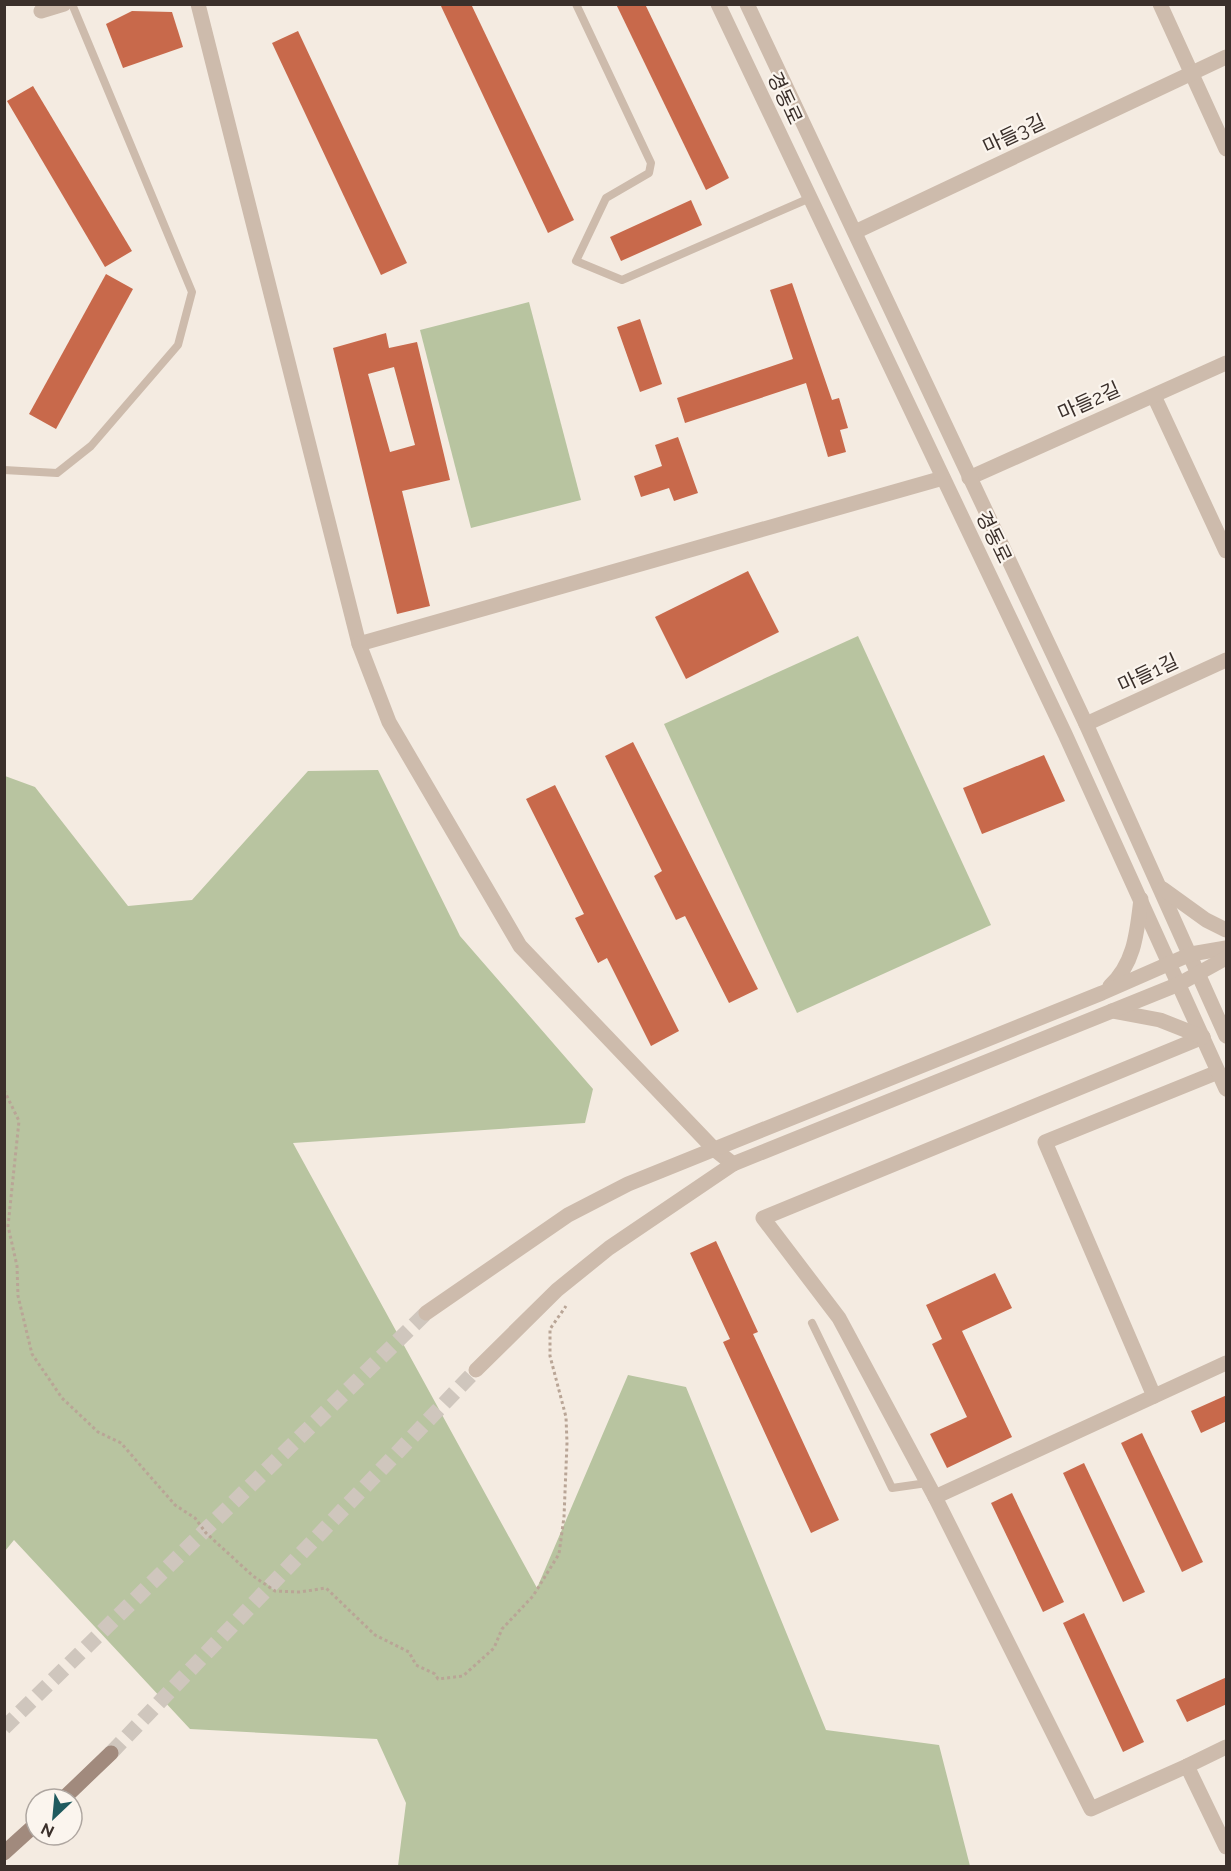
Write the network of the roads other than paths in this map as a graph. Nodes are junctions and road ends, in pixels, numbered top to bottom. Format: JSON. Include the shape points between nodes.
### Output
{"nodes":[{"id":1,"x":64,"y":4,"type":"edge"},
{"id":2,"x":72,"y":4,"type":"edge"},
{"id":3,"x":198,"y":4,"type":"edge"},
{"id":4,"x":576,"y":4,"type":"edge"},
{"id":5,"x":718,"y":4,"type":"edge"},
{"id":6,"x":747,"y":4,"type":"edge"},
{"id":7,"x":1160,"y":4,"type":"edge"},
{"id":8,"x":41,"y":11,"type":"dead end"},
{"id":9,"x":1227,"y":57,"type":"edge"},
{"id":10,"x":1192,"y":73,"type":"junction"},
{"id":11,"x":1227,"y":149,"type":"edge"},
{"id":12,"x":810,"y":198,"type":"junction"},
{"id":13,"x":855,"y":232,"type":"junction"},
{"id":14,"x":1227,"y":363,"type":"edge"},
{"id":15,"x":1154,"y":396,"type":"junction"},
{"id":16,"x":4,"y":470,"type":"edge"},
{"id":17,"x":943,"y":478,"type":"junction"},
{"id":18,"x":969,"y":478,"type":"junction"},
{"id":19,"x":1227,"y":551,"type":"edge"},
{"id":20,"x":358,"y":644,"type":"junction"},
{"id":21,"x":1227,"y":660,"type":"edge"},
{"id":22,"x":1086,"y":724,"type":"junction"},
{"id":23,"x":1161,"y":888,"type":"junction"},
{"id":24,"x":1141,"y":899,"type":"junction"},
{"id":25,"x":1227,"y":930,"type":"edge"},
{"id":26,"x":1227,"y":948,"type":"edge"},
{"id":27,"x":1191,"y":954,"type":"junction"},
{"id":28,"x":1227,"y":958,"type":"edge"},
{"id":29,"x":1170,"y":963,"type":"junction"},
{"id":30,"x":1201,"y":974,"type":"junction"},
{"id":31,"x":1179,"y":984,"type":"junction"},
{"id":32,"x":1102,"y":993,"type":"junction"},
{"id":33,"x":1112,"y":1011,"type":"junction"},
{"id":34,"x":1227,"y":1036,"type":"edge"},
{"id":35,"x":1203,"y":1037,"type":"junction"},
{"id":36,"x":1218,"y":1072,"type":"junction"},
{"id":37,"x":1227,"y":1089,"type":"edge"},
{"id":38,"x":714,"y":1149,"type":"junction"},
{"id":39,"x":733,"y":1164,"type":"junction"},
{"id":40,"x":426,"y":1313,"type":"tunnel mouth"},
{"id":41,"x":813,"y":1323,"type":"dead end"},
{"id":42,"x":1227,"y":1363,"type":"edge"},
{"id":43,"x":476,"y":1370,"type":"tunnel mouth"},
{"id":44,"x":1154,"y":1396,"type":"junction"},
{"id":45,"x":931,"y":1490,"type":"junction"},
{"id":46,"x":1227,"y":1747,"type":"edge"},
{"id":47,"x":111,"y":1753,"type":"tunnel mouth"},
{"id":48,"x":1187,"y":1766,"type":"junction"},
{"id":49,"x":76,"y":1787,"type":"edge"},
{"id":50,"x":24,"y":1835,"type":"edge"},
{"id":51,"x":1227,"y":1847,"type":"edge"},
{"id":52,"x":4,"y":1853,"type":"edge"}],
"edges":[{"from":1,"to":8,"type":"street"},
{"from":2,"to":16,"type":"lane","via":[[192,292],[178,345],[91,446],[57,473]]},
{"from":3,"to":20,"type":"street"},
{"from":4,"to":12,"type":"lane","via":[[651,164],[649,173],[606,198],[576,261],[622,280]]},
{"from":5,"to":12,"type":"street","name":"경동로"},
{"from":6,"to":13,"type":"street","name":"경동로"},
{"from":7,"to":10,"type":"street"},
{"from":9,"to":10,"type":"street","name":"마들3길"},
{"from":10,"to":11,"type":"street"},
{"from":10,"to":13,"type":"street","name":"마들3길"},
{"from":12,"to":17,"type":"street","name":"경동로"},
{"from":13,"to":18,"type":"street","name":"경동로"},
{"from":14,"to":15,"type":"street","name":"마들2길"},
{"from":15,"to":18,"type":"street","name":"마들2길"},
{"from":15,"to":19,"type":"street"},
{"from":17,"to":20,"type":"street"},
{"from":17,"to":24,"type":"street","name":"경동로"},
{"from":18,"to":22,"type":"street","name":"경동로"},
{"from":20,"to":38,"type":"street","via":[[389,722],[520,946]]},
{"from":21,"to":22,"type":"street","name":"마들1길"},
{"from":22,"to":23,"type":"street","name":"경동로"},
{"from":23,"to":25,"type":"street"},
{"from":23,"to":27,"type":"street","name":"경동로"},
{"from":24,"to":29,"type":"street","name":"경동로"},
{"from":24,"to":32,"type":"street","via":[[1130,959],[1120,976]]},
{"from":26,"to":27,"type":"street"},
{"from":27,"to":29,"type":"street"},
{"from":27,"to":30,"type":"street","name":"경동로"},
{"from":28,"to":30,"type":"street"},
{"from":29,"to":31,"type":"street","name":"경동로"},
{"from":29,"to":32,"type":"street"},
{"from":30,"to":31,"type":"street"},
{"from":30,"to":34,"type":"street","name":"경동로"},
{"from":31,"to":33,"type":"street"},
{"from":31,"to":35,"type":"street","name":"경동로"},
{"from":32,"to":38,"type":"street"},
{"from":33,"to":35,"type":"street","via":[[1160,1020]]},
{"from":33,"to":39,"type":"street"},
{"from":35,"to":36,"type":"street","name":"경동로"},
{"from":35,"to":45,"type":"street","via":[[763,1218],[839,1318]]},
{"from":36,"to":37,"type":"street","name":"경동로"},
{"from":36,"to":44,"type":"street","via":[[1045,1142]]},
{"from":38,"to":39,"type":"street"},
{"from":38,"to":40,"type":"street","via":[[628,1184],[568,1215]]},
{"from":39,"to":43,"type":"street","via":[[609,1248],[557,1290]]},
{"from":41,"to":45,"type":"lane","via":[[892,1488]]},
{"from":42,"to":44,"type":"street"},
{"from":44,"to":45,"type":"street"},
{"from":45,"to":48,"type":"street","via":[[1091,1809]]},
{"from":46,"to":48,"type":"street"},
{"from":47,"to":49,"type":"main road"},
{"from":48,"to":51,"type":"street"},
{"from":50,"to":52,"type":"main road"}]}
